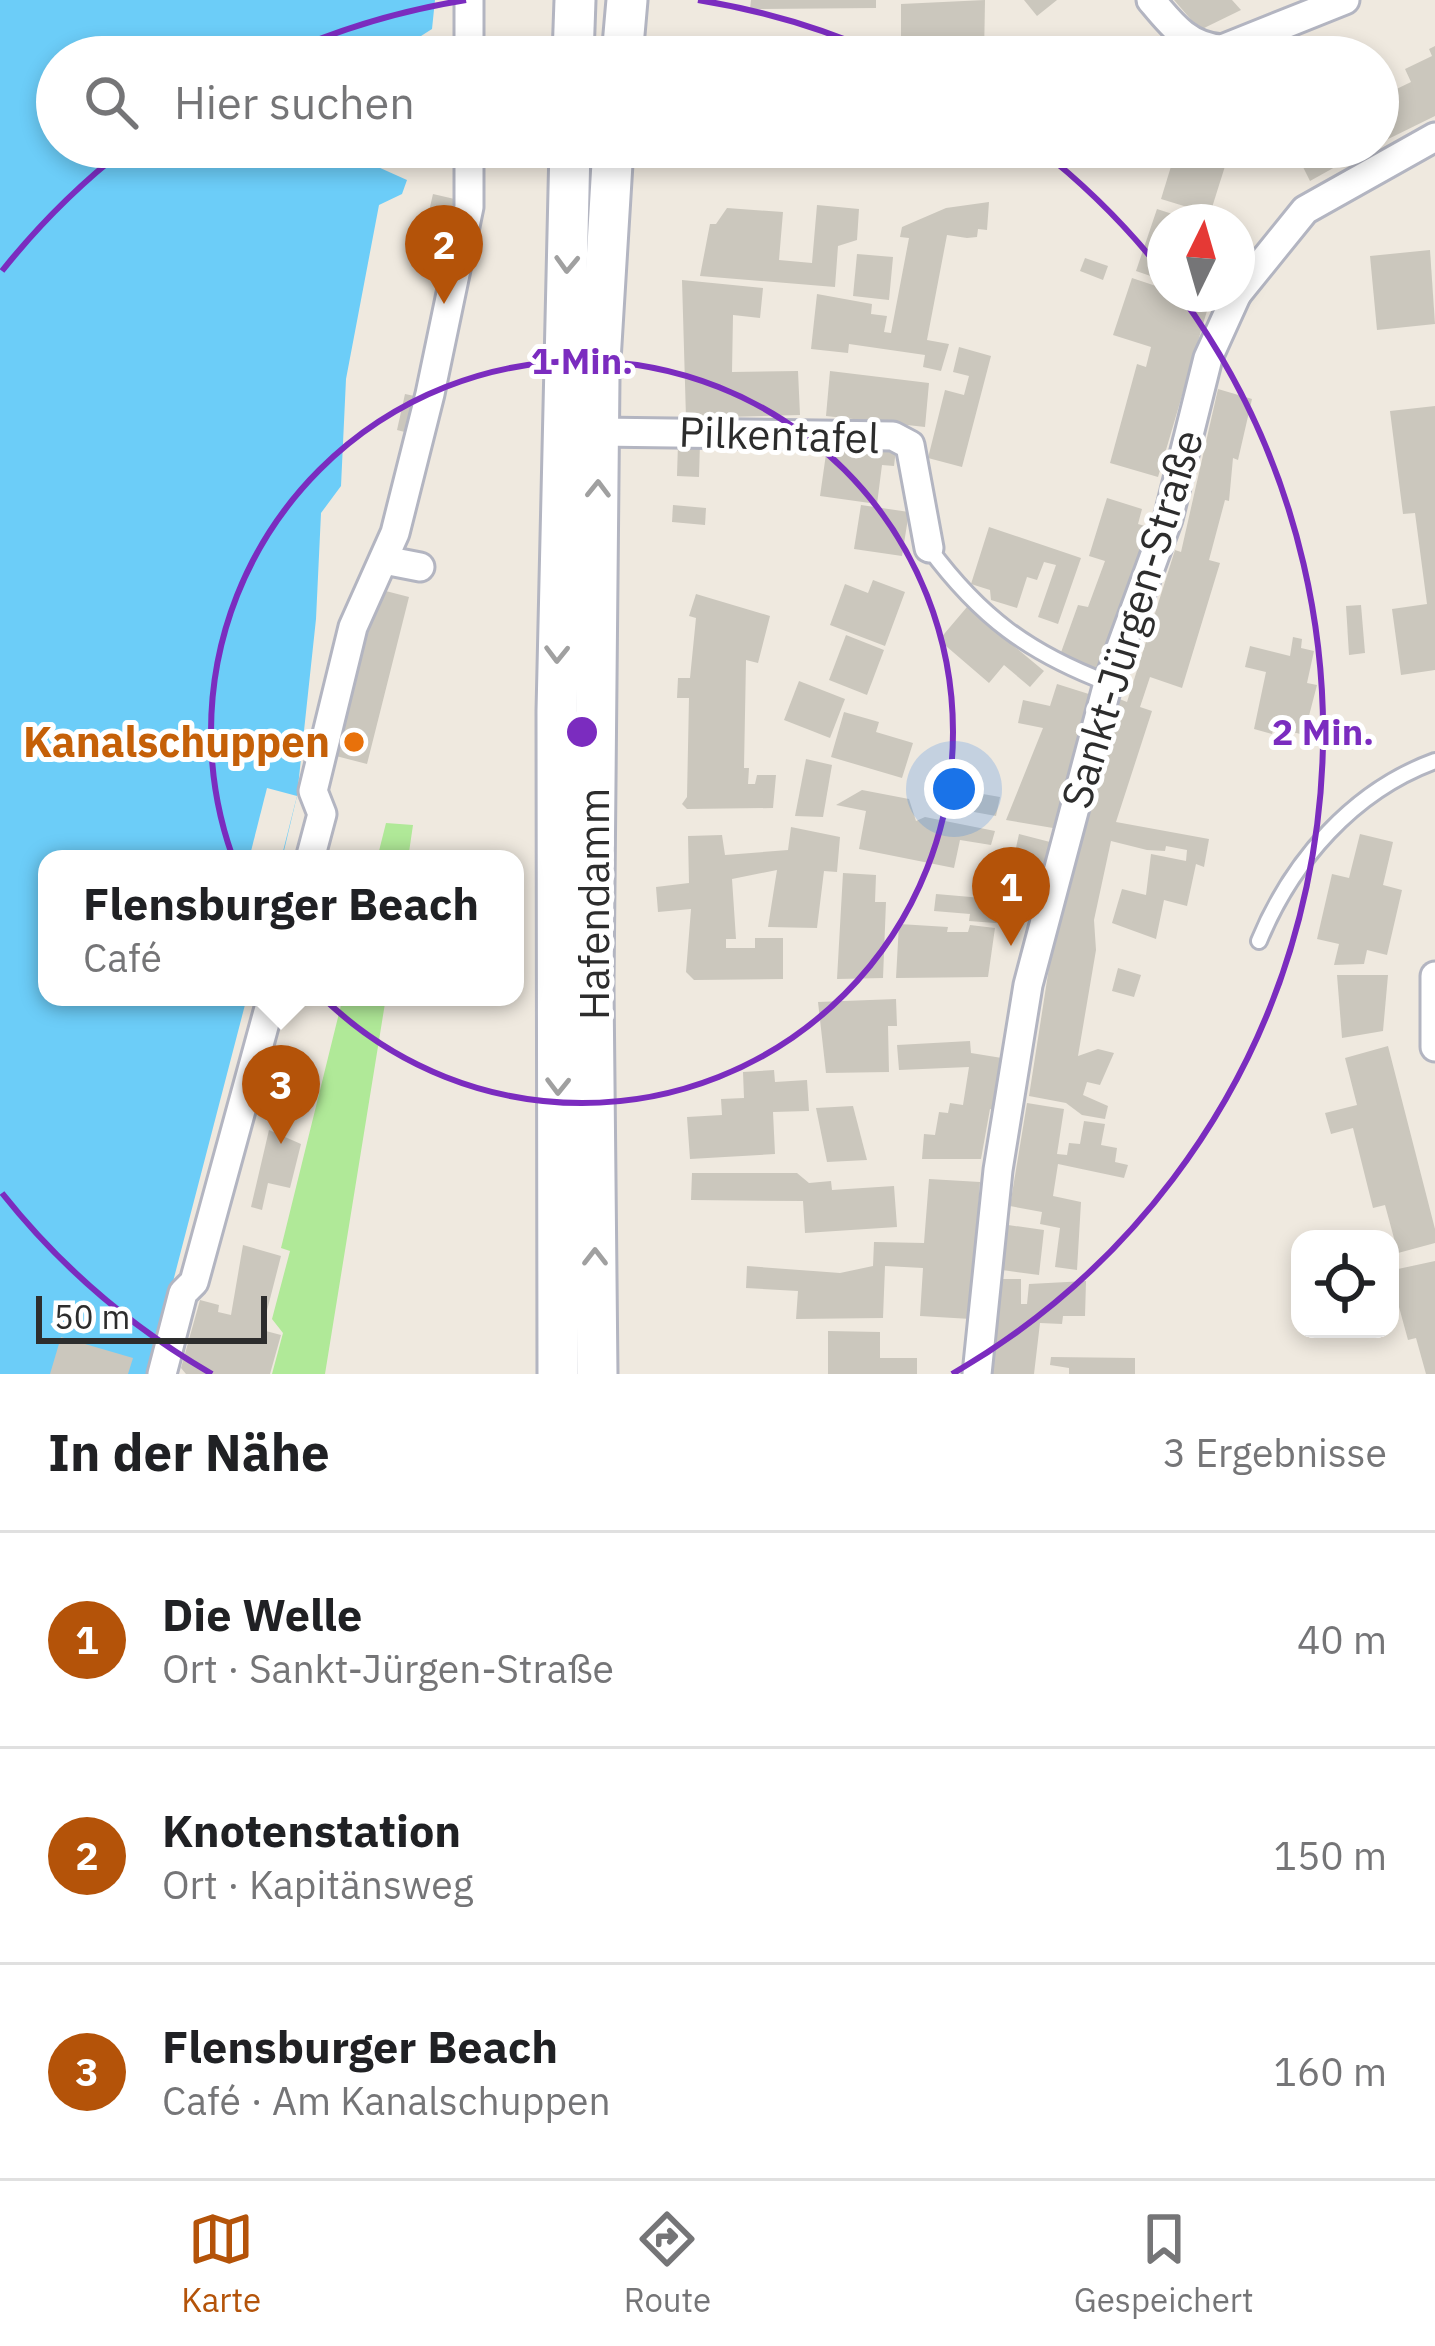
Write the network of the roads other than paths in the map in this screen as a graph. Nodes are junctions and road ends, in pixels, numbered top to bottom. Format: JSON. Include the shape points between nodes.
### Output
{"nodes":[{"id":1,"x":575,"y":0,"type":"edge"},
{"id":2,"x":627,"y":0,"type":"edge"},
{"id":3,"x":1150,"y":0,"type":"edge"},
{"id":4,"x":1345,"y":0,"type":"edge"},
{"id":5,"x":574,"y":36,"type":"edge"},
{"id":6,"x":624,"y":36,"type":"edge"},
{"id":7,"x":1185,"y":36,"type":"edge"},
{"id":8,"x":1255,"y":36,"type":"edge"},
{"id":9,"x":1435,"y":137,"type":"edge"},
{"id":10,"x":1399,"y":157,"type":"edge"},
{"id":11,"x":472,"y":168,"type":"edge"},
{"id":12,"x":570,"y":168,"type":"edge"},
{"id":13,"x":612,"y":168,"type":"edge"},
{"id":14,"x":1380,"y":168,"type":"edge"},
{"id":15,"x":1255,"y":272,"type":"edge"},
{"id":16,"x":1229,"y":312,"type":"edge"},
{"id":17,"x":599,"y":431,"type":"junction"},
{"id":18,"x":929,"y":548,"type":"joint"},
{"id":19,"x":384,"y":560,"type":"junction"},
{"id":20,"x":420,"y":567,"type":"dead end"},
{"id":21,"x":1108,"y":683,"type":"junction"},
{"id":22,"x":1435,"y":761,"type":"edge"},
{"id":23,"x":312,"y":850,"type":"edge"},
{"id":24,"x":1259,"y":941,"type":"dead end"},
{"id":25,"x":1435,"y":976,"type":"edge"},
{"id":26,"x":270,"y":1006,"type":"edge"},
{"id":27,"x":1435,"y":1047,"type":"edge"},
{"id":28,"x":162,"y":1374,"type":"edge"},
{"id":29,"x":558,"y":1374,"type":"edge"},
{"id":30,"x":597,"y":1374,"type":"edge"},
{"id":31,"x":976,"y":1374,"type":"edge"}],
"edges":[{"from":1,"to":5,"type":"main road"},
{"from":2,"to":6,"type":"main road"},
{"from":3,"to":7,"type":"street"},
{"from":4,"to":8,"type":"street"},
{"from":9,"to":10,"type":"street","name":"Sankt-Jürgen-Straße"},
{"from":11,"to":19,"type":"street","via":[[477,208]]},
{"from":12,"to":29,"type":"main road","name":"Hafendamm","one_way":true,"via":[[556,711]]},
{"from":13,"to":17,"type":"main road","name":"Hafendamm"},
{"from":14,"to":15,"type":"street","name":"Sankt-Jürgen-Straße","via":[[1305,210]]},
{"from":16,"to":21,"type":"street","name":"Sankt-Jürgen-Straße","via":[[1208,358],[1168,519]]},
{"from":17,"to":18,"type":"street","name":"Pilkentafel","via":[[893,436],[910,445]]},
{"from":30,"to":17,"type":"main road","name":"Hafendamm","one_way":true},
{"from":18,"to":21,"type":"lane","name":"Pilkentafel","via":[[954,582],[1041,657]]},
{"from":19,"to":20,"type":"street"},
{"from":19,"to":23,"type":"street","via":[[353,627],[313,791],[322,814]]},
{"from":21,"to":31,"type":"street","name":"Sankt-Jürgen-Straße","via":[[1028,985]]},
{"from":22,"to":24,"type":"lane","via":[[1376,786],[1320,843],[1276,900]]},
{"from":25,"to":27,"type":"street"},
{"from":26,"to":28,"type":"street"}]}
